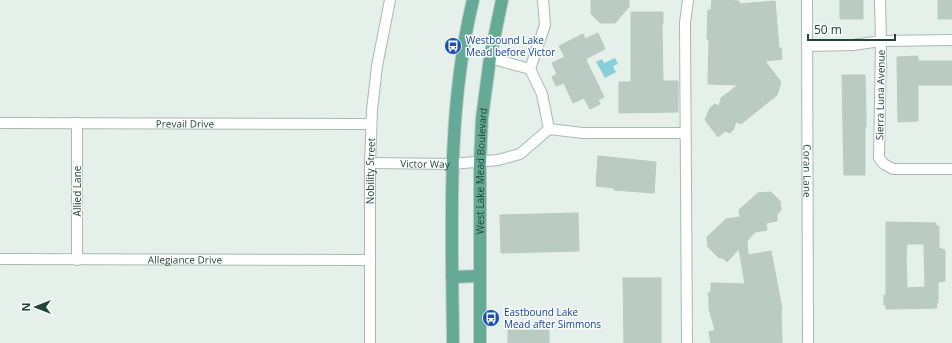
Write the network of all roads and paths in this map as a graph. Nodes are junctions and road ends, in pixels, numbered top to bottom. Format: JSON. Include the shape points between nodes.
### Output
{"nodes":[{"id":1,"x":390,"y":0,"type":"edge"},
{"id":2,"x":473,"y":0,"type":"edge"},
{"id":3,"x":502,"y":0,"type":"edge"},
{"id":4,"x":543,"y":0,"type":"edge"},
{"id":5,"x":688,"y":0,"type":"edge"},
{"id":6,"x":806,"y":0,"type":"edge"},
{"id":7,"x":880,"y":0,"type":"edge"},
{"id":8,"x":952,"y":40,"type":"edge"},
{"id":9,"x":881,"y":41,"type":"junction"},
{"id":10,"x":807,"y":46,"type":"junction"},
{"id":11,"x":490,"y":58,"type":"junction"},
{"id":12,"x":530,"y":69,"type":"junction"},
{"id":13,"x":0,"y":123,"type":"edge"},
{"id":14,"x":77,"y":123,"type":"junction"},
{"id":15,"x":371,"y":124,"type":"junction"},
{"id":16,"x":549,"y":130,"type":"junction"},
{"id":17,"x":686,"y":133,"type":"junction"},
{"id":18,"x":480,"y":160,"type":"junction"},
{"id":19,"x":370,"y":163,"type":"junction"},
{"id":20,"x":452,"y":164,"type":"junction"},
{"id":21,"x":952,"y":169,"type":"edge"},
{"id":22,"x":0,"y":259,"type":"edge"},
{"id":23,"x":77,"y":260,"type":"junction"},
{"id":24,"x":370,"y":260,"type":"junction"},
{"id":25,"x":480,"y":276,"type":"junction"},
{"id":26,"x":452,"y":277,"type":"junction"},
{"id":27,"x":370,"y":343,"type":"edge"},
{"id":28,"x":452,"y":343,"type":"edge"},
{"id":29,"x":480,"y":343,"type":"edge"},
{"id":30,"x":687,"y":343,"type":"edge"},
{"id":31,"x":808,"y":343,"type":"edge"}],
"edges":[{"from":1,"to":15,"type":"street","name":"Nobility Street","via":[[377,66]]},
{"from":2,"to":20,"type":"main road","via":[[459,72]]},
{"from":3,"to":11,"type":"main road","name":"West Lake Mead Boulevard"},
{"from":4,"to":12,"type":"street","via":[[545,26]]},
{"from":5,"to":17,"type":"street","via":[[685,23]]},
{"from":6,"to":10,"type":"street","name":"Coran Lane"},
{"from":7,"to":9,"type":"street","name":"Sierra Luna Avenue"},
{"from":8,"to":9,"type":"street"},
{"from":9,"to":10,"type":"street","via":[[853,45]]},
{"from":9,"to":21,"type":"street","name":"Sierra Luna Avenue","via":[[879,158],[893,169]]},
{"from":10,"to":31,"type":"street","name":"Coran Lane"},
{"from":11,"to":12,"type":"street"},
{"from":11,"to":18,"type":"main road","name":"West Lake Mead Boulevard","via":[[484,91]]},
{"from":12,"to":16,"type":"street","via":[[542,94]]},
{"from":13,"to":14,"type":"street","name":"Prevail Drive"},
{"from":14,"to":15,"type":"street","name":"Prevail Drive"},
{"from":14,"to":23,"type":"street","name":"Allied Lane"},
{"from":15,"to":19,"type":"street","name":"Nobility Street"},
{"from":16,"to":17,"type":"street","via":[[583,133]]},
{"from":16,"to":18,"type":"street","name":"Victor Way","via":[[520,154],[498,160]]},
{"from":17,"to":30,"type":"street"},
{"from":18,"to":20,"type":"street","name":"Victor Way"},
{"from":18,"to":25,"type":"main road","name":"West Lake Mead Boulevard"},
{"from":19,"to":20,"type":"street","name":"Victor Way"},
{"from":19,"to":24,"type":"street","name":"Nobility Street"},
{"from":20,"to":26,"type":"main road"},
{"from":22,"to":23,"type":"street","name":"Allegiance Drive"},
{"from":23,"to":24,"type":"street","name":"Allegiance Drive"},
{"from":24,"to":27,"type":"street","name":"Nobility Street"},
{"from":25,"to":26,"type":"main road"},
{"from":25,"to":29,"type":"main road","name":"West Lake Mead Boulevard"},
{"from":26,"to":28,"type":"main road"}]}
